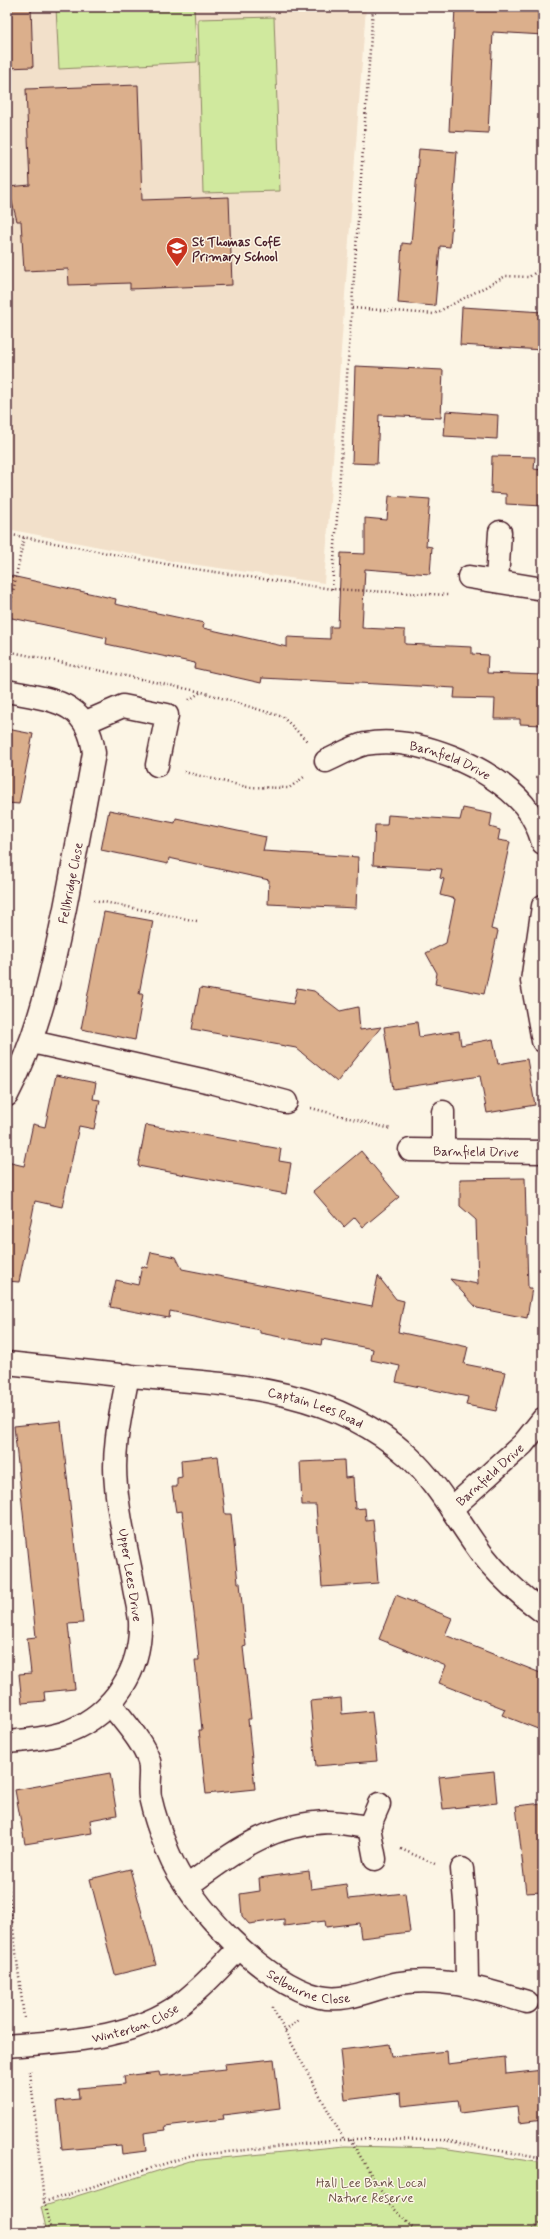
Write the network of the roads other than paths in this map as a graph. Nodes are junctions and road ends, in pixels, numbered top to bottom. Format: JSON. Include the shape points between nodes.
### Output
{"nodes":[{"id":1,"x":500,"y":532,"type":"dead end"},
{"id":2,"x":469,"y":577,"type":"road end"},
{"id":3,"x":496,"y":581,"type":"junction"},
{"id":4,"x":543,"y":589,"type":"edge"},
{"id":5,"x":7,"y":691,"type":"edge"},
{"id":6,"x":86,"y":722,"type":"junction"},
{"id":7,"x":326,"y":761,"type":"road end"},
{"id":8,"x":157,"y":765,"type":"road end"},
{"id":9,"x":543,"y":843,"type":"edge"},
{"id":10,"x":543,"y":906,"type":"edge"},
{"id":11,"x":32,"y":1042,"type":"junction"},
{"id":12,"x":543,"y":1042,"type":"edge"},
{"id":13,"x":7,"y":1095,"type":"edge"},
{"id":14,"x":286,"y":1102,"type":"road end"},
{"id":15,"x":443,"y":1112,"type":"dead end"},
{"id":16,"x":410,"y":1150,"type":"road end"},
{"id":17,"x":443,"y":1151,"type":"junction"},
{"id":18,"x":543,"y":1152,"type":"edge"},
{"id":19,"x":7,"y":1363,"type":"edge"},
{"id":20,"x":128,"y":1376,"type":"junction"},
{"id":21,"x":543,"y":1419,"type":"edge"},
{"id":22,"x":451,"y":1510,"type":"junction"},
{"id":23,"x":543,"y":1612,"type":"edge"},
{"id":24,"x":110,"y":1703,"type":"junction"},
{"id":25,"x":7,"y":1742,"type":"edge"},
{"id":26,"x":378,"y":1804,"type":"dead end"},
{"id":27,"x":370,"y":1830,"type":"junction"},
{"id":28,"x":374,"y":1859,"type":"dead end"},
{"id":29,"x":462,"y":1873,"type":"road end"},
{"id":30,"x":187,"y":1886,"type":"junction"},
{"id":31,"x":239,"y":1948,"type":"junction"},
{"id":32,"x":467,"y":1984,"type":"junction"},
{"id":33,"x":527,"y":2002,"type":"dead end"},
{"id":34,"x":17,"y":2045,"type":"edge"}],
"edges":[{"from":1,"to":3,"type":"street"},
{"from":2,"to":3,"type":"street"},
{"from":3,"to":4,"type":"street"},
{"from":5,"to":6,"type":"street","name":"Fellbridge Close","via":[[55,700],[71,707]]},
{"from":6,"to":8,"type":"street","via":[[123,706],[167,714]]},
{"from":6,"to":11,"type":"street","name":"Fellbridge Close","via":[[92,737],[94,753],[53,966]]},
{"from":7,"to":9,"type":"street","name":"Barnfield Drive","via":[[364,744],[395,743],[415,746],[460,760],[501,783],[524,806],[538,827]]},
{"from":10,"to":12,"type":"street","via":[[532,981]]},
{"from":11,"to":13,"type":"street","name":"Fellbridge Close"},
{"from":11,"to":14,"type":"street","via":[[211,1082]]},
{"from":15,"to":17,"type":"street"},
{"from":16,"to":17,"type":"street","name":"Barnfield Drive"},
{"from":17,"to":18,"type":"street","name":"Barnfield Drive"},
{"from":19,"to":20,"type":"street","name":"Captain Lees Road"},
{"from":20,"to":22,"type":"street","name":"Captain Lees Road","via":[[227,1383],[273,1390],[313,1402],[367,1428],[408,1456]]},
{"from":20,"to":24,"type":"street","name":"Upper Lees Drive","via":[[114,1457],[116,1488],[140,1620],[139,1643],[125,1686]]},
{"from":21,"to":22,"type":"street","name":"Barnfield Drive","via":[[523,1444]]},
{"from":22,"to":23,"type":"street","name":"Captain Lees Road","via":[[503,1579]]},
{"from":24,"to":25,"type":"street","name":"Upper Lees Drive","via":[[91,1720],[70,1731]]},
{"from":24,"to":30,"type":"street","name":"Selbourne Close","via":[[138,1740],[149,1762],[150,1797],[168,1853]]},
{"from":26,"to":27,"type":"street"},
{"from":27,"to":28,"type":"street"},
{"from":27,"to":30,"type":"street","via":[[331,1822],[284,1828],[258,1838]]},
{"from":29,"to":32,"type":"street","via":[[466,1912]]},
{"from":30,"to":31,"type":"street","name":"Selbourne Close","via":[[211,1919]]},
{"from":31,"to":32,"type":"street","name":"Selbourne Close","via":[[302,1992],[320,1997],[341,1999],[399,1984],[431,1981]]},
{"from":31,"to":34,"type":"street","name":"Winterton Close","via":[[182,2002],[156,2019],[127,2031],[99,2037]]},
{"from":32,"to":33,"type":"street","name":"Selbourne Close"}]}
